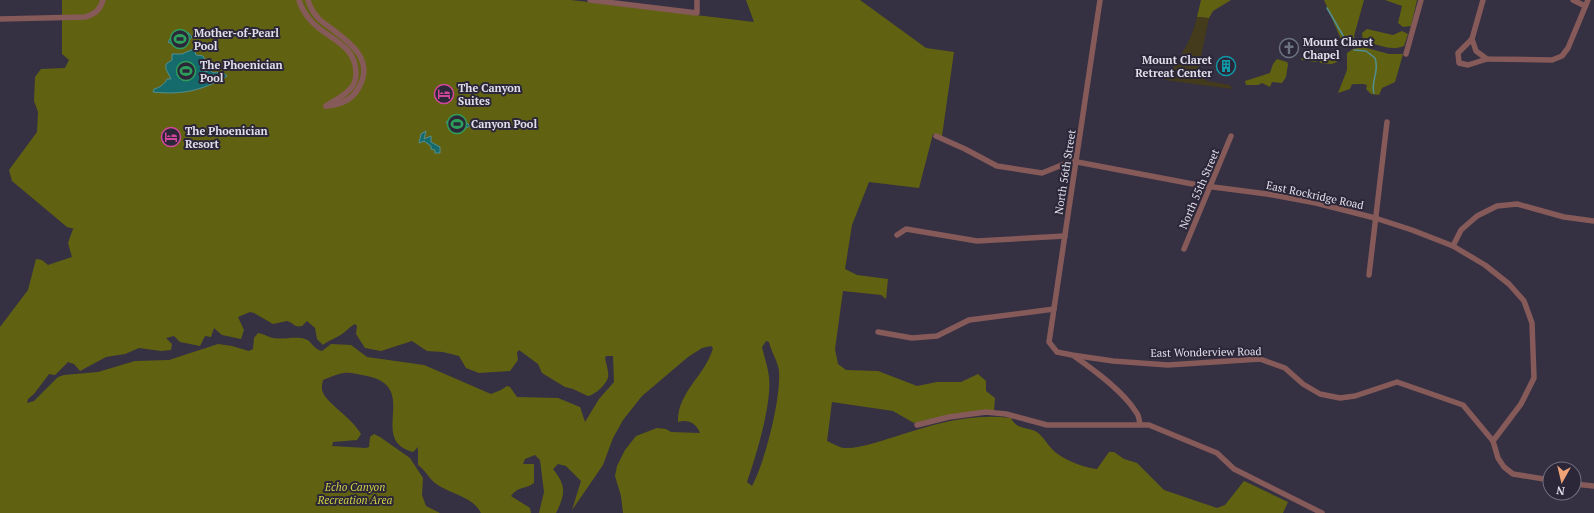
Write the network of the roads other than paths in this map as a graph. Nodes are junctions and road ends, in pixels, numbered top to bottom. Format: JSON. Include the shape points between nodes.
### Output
{"nodes":[{"id":1,"x":103,"y":0,"type":"edge"},
{"id":2,"x":299,"y":0,"type":"edge"},
{"id":3,"x":308,"y":0,"type":"edge"},
{"id":4,"x":590,"y":0,"type":"edge"},
{"id":5,"x":697,"y":0,"type":"edge"},
{"id":6,"x":1100,"y":0,"type":"edge"},
{"id":7,"x":1421,"y":0,"type":"edge"},
{"id":8,"x":1483,"y":0,"type":"edge"},
{"id":9,"x":1573,"y":0,"type":"edge"},
{"id":10,"x":1588,"y":0,"type":"edge"},
{"id":11,"x":1584,"y":6,"type":"junction"},
{"id":12,"x":0,"y":19,"type":"edge"},
{"id":13,"x":1472,"y":39,"type":"junction"},
{"id":14,"x":1406,"y":54,"type":"dead end"},
{"id":15,"x":1486,"y":60,"type":"junction"},
{"id":16,"x":1387,"y":122,"type":"dead end"},
{"id":17,"x":936,"y":136,"type":"dead end"},
{"id":18,"x":1231,"y":136,"type":"dead end"},
{"id":19,"x":1076,"y":163,"type":"junction"},
{"id":20,"x":1211,"y":186,"type":"junction"},
{"id":21,"x":1375,"y":218,"type":"junction"},
{"id":22,"x":1594,"y":220,"type":"edge"},
{"id":23,"x":897,"y":235,"type":"dead end"},
{"id":24,"x":1065,"y":236,"type":"junction"},
{"id":25,"x":1453,"y":246,"type":"junction"},
{"id":26,"x":1184,"y":249,"type":"dead end"},
{"id":27,"x":1369,"y":275,"type":"dead end"},
{"id":28,"x":1054,"y":309,"type":"junction"},
{"id":29,"x":878,"y":332,"type":"dead end"},
{"id":30,"x":1051,"y":346,"type":"joint"},
{"id":31,"x":1072,"y":355,"type":"junction"},
{"id":32,"x":1140,"y":424,"type":"junction"},
{"id":33,"x":917,"y":425,"type":"dead end"},
{"id":34,"x":1494,"y":441,"type":"junction"},
{"id":35,"x":1542,"y":479,"type":"edge"},
{"id":36,"x":1582,"y":485,"type":"edge"},
{"id":37,"x":1594,"y":486,"type":"edge"},
{"id":38,"x":1322,"y":513,"type":"edge"}],
"edges":[{"from":1,"to":12,"type":"street","via":[[97,12],[85,17]]},
{"from":2,"to":3,"type":"street","via":[[312,22],[336,39],[355,63],[356,79],[351,89],[326,106],[336,105],[354,95],[360,86],[361,59],[342,35],[318,18]]},
{"from":4,"to":5,"type":"street","via":[[697,12]]},
{"from":6,"to":19,"type":"street","name":"North 56th Street"},
{"from":7,"to":14,"type":"street"},
{"from":8,"to":13,"type":"street"},
{"from":9,"to":11,"type":"street"},
{"from":10,"to":11,"type":"street"},
{"from":11,"to":15,"type":"street","via":[[1562,56],[1552,60]]},
{"from":13,"to":15,"type":"street","via":[[1476,51]]},
{"from":13,"to":15,"type":"street","via":[[1458,53],[1459,62],[1468,65]]},
{"from":16,"to":21,"type":"street"},
{"from":17,"to":19,"type":"street","name":"East Rockridge Road","via":[[998,166],[1042,173],[1067,163]]},
{"from":18,"to":20,"type":"street","name":"North 55th Street"},
{"from":19,"to":20,"type":"street","name":"East Rockridge Road"},
{"from":19,"to":24,"type":"street","name":"North 56th Street"},
{"from":20,"to":21,"type":"street","name":"East Rockridge Road","via":[[1309,202]]},
{"from":20,"to":26,"type":"street","name":"North 55th Street"},
{"from":21,"to":25,"type":"street","name":"East Rockridge Road"},
{"from":21,"to":27,"type":"street"},
{"from":22,"to":25,"type":"street","via":[[1564,217],[1517,204],[1496,206],[1477,216],[1461,230]]},
{"from":23,"to":24,"type":"street","via":[[906,229],[977,241]]},
{"from":24,"to":28,"type":"street","name":"North 56th Street"},
{"from":25,"to":34,"type":"street","name":"East Rockridge Road","via":[[1510,284],[1524,301],[1532,323],[1534,378],[1521,404]]},
{"from":28,"to":29,"type":"street","via":[[969,320],[937,336],[912,338]]},
{"from":28,"to":30,"type":"street","name":"North 56th Street","via":[[1049,342]]},
{"from":30,"to":31,"type":"street","name":"East Wonderview Road","via":[[1057,352]]},
{"from":31,"to":32,"type":"street","via":[[1122,396],[1137,413]]},
{"from":31,"to":34,"type":"street","name":"East Wonderview Road","via":[[1168,365],[1260,359],[1285,368],[1303,384],[1320,394],[1340,398],[1356,396],[1398,382],[1463,405]]},
{"from":32,"to":33,"type":"street","via":[[1047,425],[1006,414],[986,412]]},
{"from":32,"to":38,"type":"street","via":[[1156,427],[1217,453],[1234,468]]},
{"from":34,"to":35,"type":"street","name":"East Wonderview Road","via":[[1498,458],[1504,467],[1527,477]]},
{"from":36,"to":37,"type":"street"}]}
